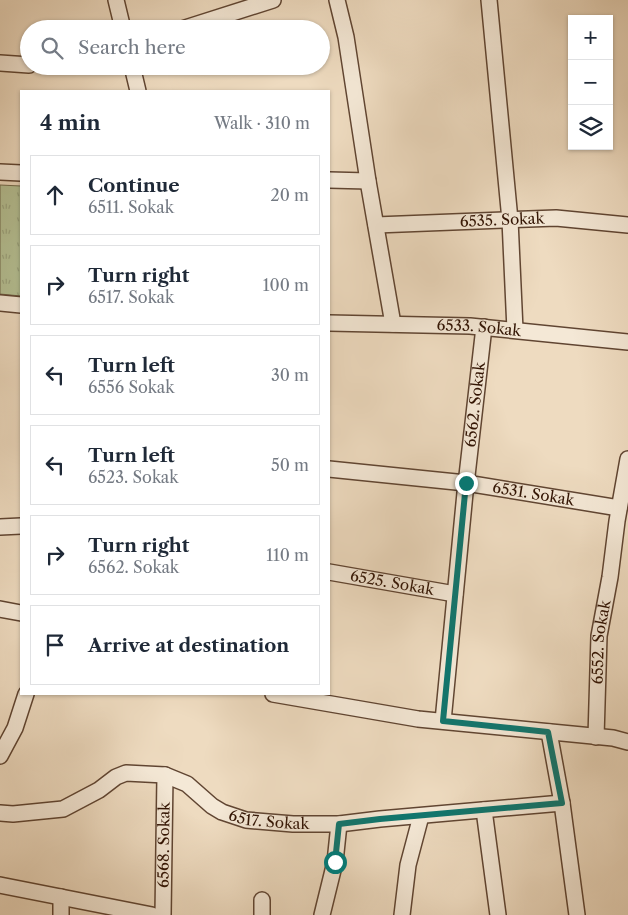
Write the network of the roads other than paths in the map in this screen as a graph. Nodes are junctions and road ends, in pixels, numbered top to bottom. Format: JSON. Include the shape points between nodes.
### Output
{"nodes":[{"id":1,"x":116,"y":0,"type":"edge"},
{"id":2,"x":273,"y":0,"type":"edge"},
{"id":3,"x":337,"y":0,"type":"edge"},
{"id":4,"x":489,"y":0,"type":"edge"},
{"id":5,"x":121,"y":20,"type":"edge"},
{"id":6,"x":210,"y":20,"type":"edge"},
{"id":7,"x":0,"y":63,"type":"edge"},
{"id":8,"x":20,"y":64,"type":"edge"},
{"id":9,"x":134,"y":75,"type":"edge"},
{"id":10,"x":138,"y":90,"type":"edge"},
{"id":11,"x":0,"y":172,"type":"edge"},
{"id":12,"x":20,"y":174,"type":"edge"},
{"id":13,"x":330,"y":180,"type":"edge"},
{"id":14,"x":368,"y":181,"type":"junction"},
{"id":15,"x":510,"y":220,"type":"junction"},
{"id":16,"x":376,"y":225,"type":"junction"},
{"id":17,"x":628,"y":225,"type":"edge"},
{"id":18,"x":0,"y":303,"type":"edge"},
{"id":19,"x":20,"y":304,"type":"edge"},
{"id":20,"x":330,"y":323,"type":"edge"},
{"id":21,"x":393,"y":324,"type":"junction"},
{"id":22,"x":484,"y":327,"type":"junction"},
{"id":23,"x":515,"y":330,"type":"junction"},
{"id":24,"x":628,"y":342,"type":"edge"},
{"id":25,"x":628,"y":459,"type":"edge"},
{"id":26,"x":330,"y":469,"type":"edge"},
{"id":27,"x":466,"y":483,"type":"junction"},
{"id":28,"x":626,"y":488,"type":"edge"},
{"id":29,"x":620,"y":508,"type":"junction"},
{"id":30,"x":20,"y":526,"type":"edge"},
{"id":31,"x":0,"y":527,"type":"edge"},
{"id":32,"x":330,"y":572,"type":"edge"},
{"id":33,"x":455,"y":594,"type":"junction"},
{"id":34,"x":0,"y":609,"type":"edge"},
{"id":35,"x":20,"y":613,"type":"edge"},
{"id":36,"x":26,"y":695,"type":"edge"},
{"id":37,"x":279,"y":695,"type":"edge"},
{"id":38,"x":443,"y":721,"type":"junction"},
{"id":39,"x":548,"y":732,"type":"junction"},
{"id":40,"x":596,"y":737,"type":"junction"},
{"id":41,"x":628,"y":742,"type":"edge"},
{"id":42,"x":0,"y":756,"type":"edge"},
{"id":43,"x":165,"y":775,"type":"junction"},
{"id":44,"x":562,"y":803,"type":"junction"},
{"id":45,"x":484,"y":810,"type":"junction"},
{"id":46,"x":0,"y":813,"type":"edge"},
{"id":47,"x":421,"y":816,"type":"junction"},
{"id":48,"x":339,"y":824,"type":"junction"},
{"id":49,"x":0,"y":885,"type":"edge"},
{"id":50,"x":61,"y":897,"type":"junction"},
{"id":51,"x":61,"y":915,"type":"edge"},
{"id":52,"x":152,"y":915,"type":"edge"},
{"id":53,"x":163,"y":915,"type":"edge"},
{"id":54,"x":322,"y":915,"type":"edge"},
{"id":55,"x":402,"y":915,"type":"edge"},
{"id":56,"x":498,"y":915,"type":"edge"},
{"id":57,"x":577,"y":915,"type":"edge"}],
"edges":[{"from":1,"to":5,"type":"street"},
{"from":2,"to":6,"type":"street"},
{"from":3,"to":14,"type":"street"},
{"from":4,"to":15,"type":"street"},
{"from":7,"to":8,"type":"street"},
{"from":9,"to":10,"type":"street"},
{"from":11,"to":12,"type":"street"},
{"from":13,"to":14,"type":"street"},
{"from":14,"to":16,"type":"street"},
{"from":15,"to":16,"type":"street","name":"6535. Sokak"},
{"from":15,"to":17,"type":"street","name":"6535. Sokak","via":[[556,218]]},
{"from":15,"to":23,"type":"street"},
{"from":16,"to":21,"type":"street"},
{"from":18,"to":19,"type":"street"},
{"from":20,"to":21,"type":"street","name":"6533. Sokak"},
{"from":21,"to":22,"type":"street","name":"6533. Sokak"},
{"from":22,"to":23,"type":"street","name":"6533. Sokak"},
{"from":22,"to":27,"type":"street","name":"6562. Sokak"},
{"from":23,"to":24,"type":"street","name":"6533. Sokak"},
{"from":25,"to":28,"type":"street","name":"6552. Sokak"},
{"from":26,"to":27,"type":"street","name":"6531. Sokak"},
{"from":27,"to":29,"type":"street","name":"6531. Sokak"},
{"from":27,"to":33,"type":"street","name":"6562. Sokak"},
{"from":28,"to":29,"type":"street","name":"6552. Sokak"},
{"from":29,"to":40,"type":"street","name":"6552. Sokak","via":[[599,636]]},
{"from":30,"to":31,"type":"street"},
{"from":32,"to":33,"type":"street","name":"6525. Sokak"},
{"from":33,"to":38,"type":"street","name":"6562. Sokak"},
{"from":34,"to":35,"type":"street"},
{"from":36,"to":42,"type":"street","via":[[15,728]]},
{"from":37,"to":38,"type":"street"},
{"from":38,"to":39,"type":"street"},
{"from":39,"to":40,"type":"street"},
{"from":39,"to":44,"type":"street"},
{"from":40,"to":41,"type":"street"},
{"from":43,"to":46,"type":"street","name":"6517. Sokak","via":[[126,773],[63,809]]},
{"from":43,"to":48,"type":"street","name":"6517. Sokak","via":[[187,784],[222,812],[246,820]]},
{"from":43,"to":53,"type":"street","name":"6568. Sokak"},
{"from":44,"to":45,"type":"street","name":"6517. Sokak"},
{"from":44,"to":57,"type":"street"},
{"from":45,"to":47,"type":"street","name":"6517. Sokak"},
{"from":45,"to":56,"type":"street"},
{"from":47,"to":48,"type":"street","name":"6517. Sokak"},
{"from":47,"to":55,"type":"street","via":[[408,865]]},
{"from":48,"to":54,"type":"street","via":[[335,862]]},
{"from":49,"to":50,"type":"street"},
{"from":50,"to":51,"type":"street"},
{"from":50,"to":52,"type":"street"}]}
